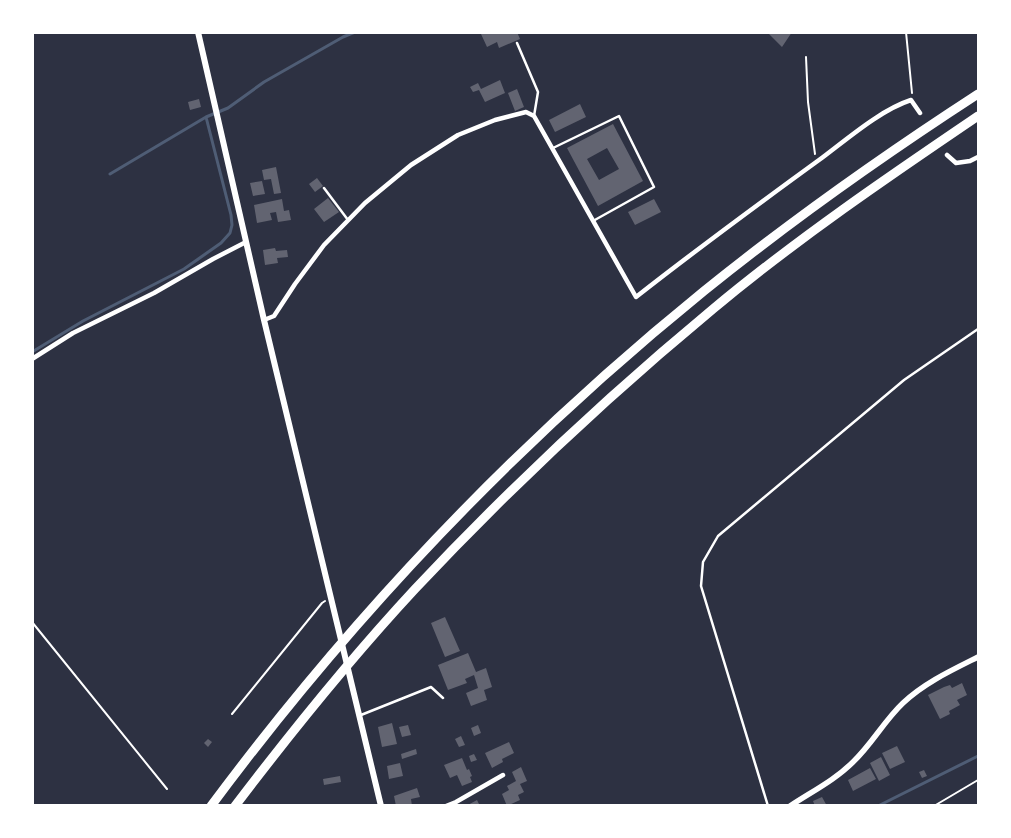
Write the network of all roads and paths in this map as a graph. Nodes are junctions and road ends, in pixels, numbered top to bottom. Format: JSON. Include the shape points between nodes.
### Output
{"nodes":[{"id":1,"x":198,"y":32,"type":"edge"},
{"id":2,"x":906,"y":32,"type":"edge"},
{"id":3,"x":517,"y":43,"type":"dead end"},
{"id":4,"x":806,"y":57,"type":"dead end"},
{"id":5,"x":978,"y":94,"type":"edge"},
{"id":6,"x":911,"y":100,"type":"junction"},
{"id":7,"x":920,"y":113,"type":"dead end"},
{"id":8,"x":534,"y":116,"type":"junction"},
{"id":9,"x":978,"y":116,"type":"edge"},
{"id":10,"x":553,"y":148,"type":"junction"},
{"id":11,"x":947,"y":155,"type":"dead end"},
{"id":12,"x":978,"y":156,"type":"edge"},
{"id":13,"x":818,"y":160,"type":"junction"},
{"id":14,"x":324,"y":188,"type":"dead end"},
{"id":15,"x":348,"y":220,"type":"junction"},
{"id":16,"x":593,"y":221,"type":"junction"},
{"id":17,"x":246,"y":242,"type":"junction"},
{"id":18,"x":264,"y":320,"type":"junction"},
{"id":19,"x":978,"y":329,"type":"edge"},
{"id":20,"x":32,"y":359,"type":"edge"},
{"id":21,"x":332,"y":598,"type":"junction"},
{"id":22,"x":32,"y":622,"type":"edge"},
{"id":23,"x":978,"y":657,"type":"edge"},
{"id":24,"x":443,"y":698,"type":"dead end"},
{"id":25,"x":232,"y":714,"type":"dead end"},
{"id":26,"x":360,"y":715,"type":"junction"},
{"id":27,"x":503,"y":775,"type":"dead end"},
{"id":28,"x":978,"y":780,"type":"edge"},
{"id":29,"x":167,"y":789,"type":"dead end"},
{"id":30,"x":211,"y":806,"type":"edge"},
{"id":31,"x":235,"y":806,"type":"edge"},
{"id":32,"x":381,"y":806,"type":"edge"},
{"id":33,"x":446,"y":806,"type":"edge"},
{"id":34,"x":768,"y":806,"type":"edge"},
{"id":35,"x":790,"y":806,"type":"edge"},
{"id":36,"x":934,"y":806,"type":"edge"}],
"edges":[{"from":1,"to":17,"type":"main road"},
{"from":2,"to":6,"type":"path"},
{"from":3,"to":8,"type":"lane","via":[[538,92]]},
{"from":4,"to":13,"type":"path","via":[[808,102]]},
{"from":5,"to":30,"type":"highway","via":[[832,193],[711,285],[632,352],[490,483],[355,628],[275,722]]},
{"from":6,"to":7,"type":"street"},
{"from":6,"to":13,"type":"street","via":[[898,105]]},
{"from":8,"to":10,"type":"street"},
{"from":8,"to":15,"type":"street","via":[[526,112],[458,135],[411,165]]},
{"from":9,"to":31,"type":"highway","via":[[852,202],[722,302],[532,470],[414,591],[333,683]]},
{"from":10,"to":16,"type":"street"},
{"from":10,"to":16,"type":"lane","via":[[619,116],[654,187]]},
{"from":11,"to":12,"type":"street","via":[[956,163]]},
{"from":13,"to":16,"type":"street","via":[[636,297]]},
{"from":14,"to":15,"type":"lane"},
{"from":15,"to":18,"type":"street","via":[[324,245],[274,316]]},
{"from":17,"to":18,"type":"main road"},
{"from":17,"to":20,"type":"street","via":[[73,333]]},
{"from":18,"to":21,"type":"main road"},
{"from":19,"to":34,"type":"lane","via":[[904,380],[803,463],[718,536],[704,562],[701,586]]},
{"from":21,"to":25,"type":"path","via":[[322,603]]},
{"from":21,"to":26,"type":"main road"},
{"from":22,"to":29,"type":"path"},
{"from":23,"to":35,"type":"street","via":[[914,693],[854,762]]},
{"from":24,"to":26,"type":"lane","via":[[431,687]]},
{"from":26,"to":32,"type":"main road"},
{"from":27,"to":33,"type":"street"},
{"from":28,"to":36,"type":"path"}]}
